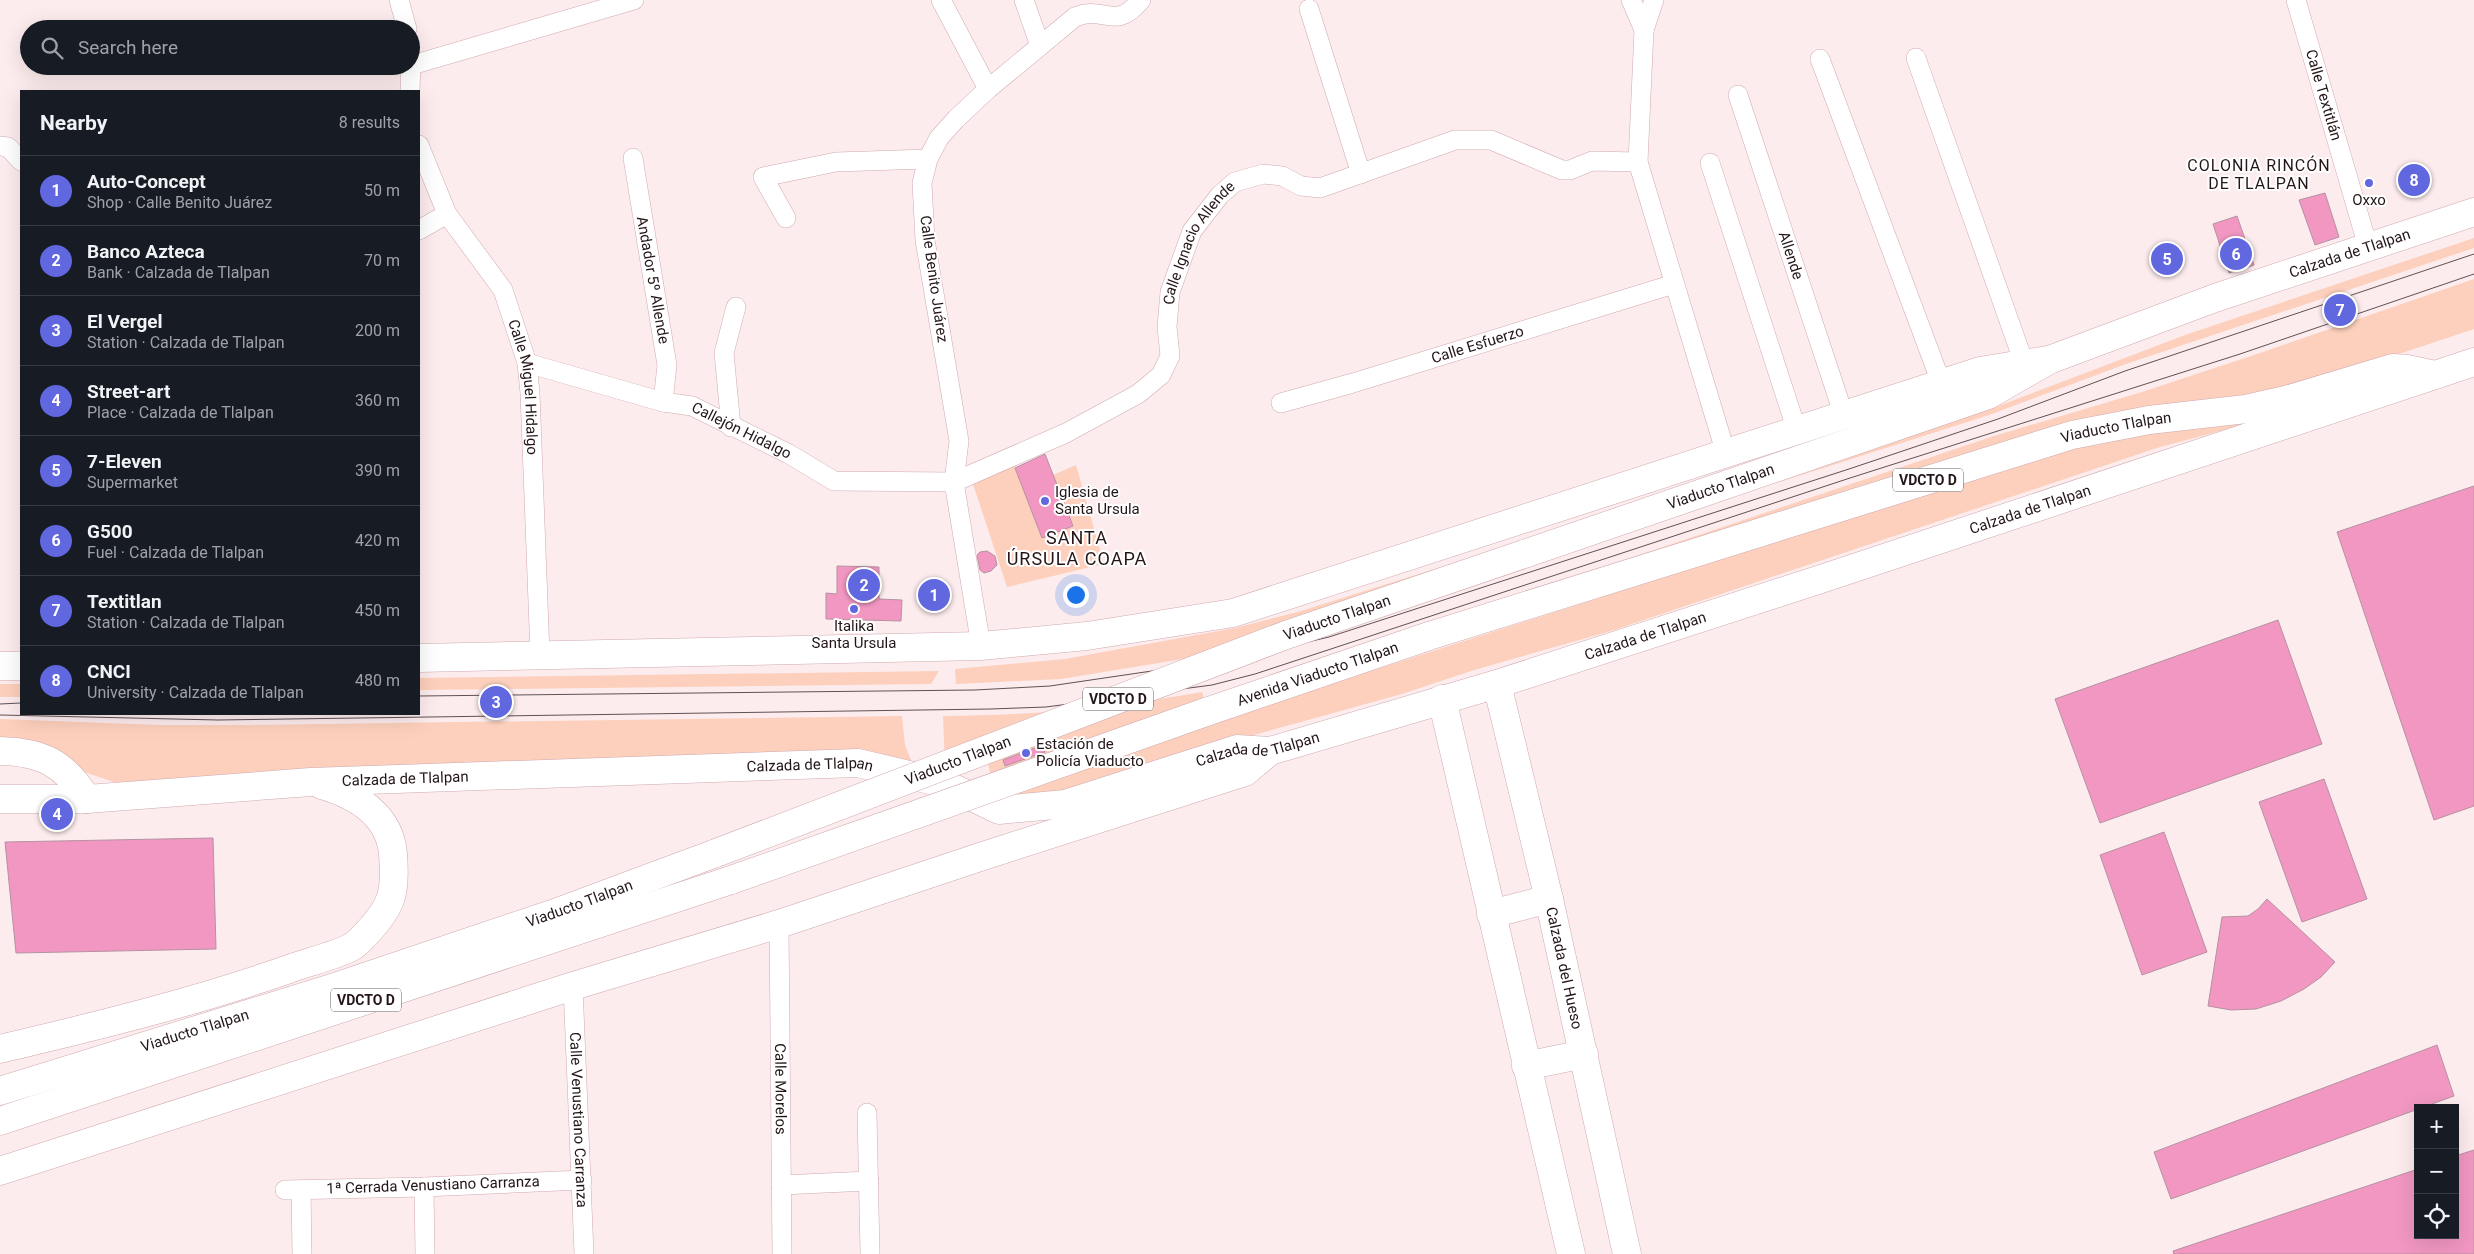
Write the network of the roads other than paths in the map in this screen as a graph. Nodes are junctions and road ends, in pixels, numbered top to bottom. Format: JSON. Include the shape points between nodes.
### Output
{"nodes":[{"id":1,"x":399,"y":0,"type":"edge"},
{"id":2,"x":634,"y":0,"type":"edge"},
{"id":3,"x":941,"y":0,"type":"edge"},
{"id":4,"x":1024,"y":0,"type":"edge"},
{"id":5,"x":1141,"y":0,"type":"edge"},
{"id":6,"x":1631,"y":0,"type":"edge"},
{"id":7,"x":1654,"y":0,"type":"edge"},
{"id":8,"x":2296,"y":0,"type":"edge"},
{"id":9,"x":1309,"y":9,"type":"dead end"},
{"id":10,"x":405,"y":20,"type":"edge"},
{"id":11,"x":1644,"y":30,"type":"junction"},
{"id":12,"x":1040,"y":46,"type":"junction"},
{"id":13,"x":1916,"y":58,"type":"dead end"},
{"id":14,"x":1820,"y":59,"type":"dead end"},
{"id":15,"x":420,"y":61,"type":"edge"},
{"id":16,"x":411,"y":75,"type":"edge"},
{"id":17,"x":988,"y":89,"type":"junction"},
{"id":18,"x":410,"y":90,"type":"edge"},
{"id":19,"x":1738,"y":94,"type":"dead end"},
{"id":20,"x":0,"y":146,"type":"edge"},
{"id":21,"x":420,"y":147,"type":"edge"},
{"id":22,"x":633,"y":158,"type":"dead end"},
{"id":23,"x":20,"y":159,"type":"edge"},
{"id":24,"x":928,"y":160,"type":"junction"},
{"id":25,"x":1638,"y":162,"type":"junction"},
{"id":26,"x":1710,"y":163,"type":"dead end"},
{"id":27,"x":1361,"y":174,"type":"junction"},
{"id":28,"x":2474,"y":212,"type":"edge"},
{"id":29,"x":447,"y":214,"type":"junction"},
{"id":30,"x":786,"y":218,"type":"dead end"},
{"id":31,"x":420,"y":229,"type":"edge"},
{"id":32,"x":2368,"y":247,"type":"junction"},
{"id":33,"x":1674,"y":284,"type":"junction"},
{"id":34,"x":736,"y":307,"type":"dead end"},
{"id":35,"x":2036,"y":362,"type":"junction"},
{"id":36,"x":2474,"y":362,"type":"edge"},
{"id":37,"x":527,"y":363,"type":"junction"},
{"id":38,"x":2435,"y":375,"type":"junction"},
{"id":39,"x":1942,"y":385,"type":"junction"},
{"id":40,"x":662,"y":402,"type":"junction"},
{"id":41,"x":1281,"y":403,"type":"dead end"},
{"id":42,"x":1844,"y":416,"type":"junction"},
{"id":43,"x":730,"y":427,"type":"junction"},
{"id":44,"x":1797,"y":431,"type":"junction"},
{"id":45,"x":1726,"y":454,"type":"junction"},
{"id":46,"x":954,"y":482,"type":"junction"},
{"id":47,"x":1429,"y":636,"type":"joint"},
{"id":48,"x":981,"y":646,"type":"junction"},
{"id":49,"x":540,"y":654,"type":"junction"},
{"id":50,"x":420,"y":658,"type":"edge"},
{"id":51,"x":0,"y":666,"type":"edge"},
{"id":52,"x":20,"y":666,"type":"edge"},
{"id":53,"x":1496,"y":684,"type":"junction"},
{"id":54,"x":1442,"y":699,"type":"junction"},
{"id":55,"x":1206,"y":712,"type":"joint"},
{"id":56,"x":0,"y":751,"type":"edge"},
{"id":57,"x":1270,"y":751,"type":"junction"},
{"id":58,"x":312,"y":782,"type":"junction"},
{"id":59,"x":0,"y":799,"type":"edge"},
{"id":60,"x":87,"y":799,"type":"junction"},
{"id":61,"x":1550,"y":899,"type":"junction"},
{"id":62,"x":1491,"y":914,"type":"junction"},
{"id":63,"x":779,"y":924,"type":"junction"},
{"id":64,"x":572,"y":986,"type":"junction"},
{"id":65,"x":0,"y":1049,"type":"edge"},
{"id":66,"x":1584,"y":1054,"type":"junction"},
{"id":67,"x":1526,"y":1066,"type":"junction"},
{"id":68,"x":0,"y":1091,"type":"edge"},
{"id":69,"x":867,"y":1113,"type":"dead end"},
{"id":70,"x":0,"y":1121,"type":"edge"},
{"id":71,"x":0,"y":1171,"type":"edge"},
{"id":72,"x":582,"y":1180,"type":"junction"},
{"id":73,"x":869,"y":1180,"type":"junction"},
{"id":74,"x":781,"y":1185,"type":"junction"},
{"id":75,"x":424,"y":1187,"type":"junction"},
{"id":76,"x":302,"y":1254,"type":"edge"},
{"id":77,"x":425,"y":1254,"type":"edge"},
{"id":78,"x":584,"y":1254,"type":"edge"},
{"id":79,"x":782,"y":1254,"type":"edge"},
{"id":80,"x":870,"y":1254,"type":"edge"},
{"id":81,"x":1571,"y":1254,"type":"edge"},
{"id":82,"x":1628,"y":1254,"type":"edge"}],
"edges":[{"from":1,"to":10,"type":"street"},
{"from":2,"to":15,"type":"street"},
{"from":3,"to":17,"type":"street"},
{"from":4,"to":12,"type":"street"},
{"from":5,"to":12,"type":"street","name":"Calle Benito Juárez","via":[[1130,13],[1114,18],[1086,12],[1075,17]]},
{"from":6,"to":11,"type":"street"},
{"from":7,"to":11,"type":"street"},
{"from":8,"to":32,"type":"street","name":"Calle Textitlán"},
{"from":9,"to":27,"type":"street"},
{"from":11,"to":25,"type":"street"},
{"from":12,"to":17,"type":"street","name":"Calle Benito Juárez"},
{"from":13,"to":35,"type":"street"},
{"from":14,"to":39,"type":"street"},
{"from":16,"to":18,"type":"street"},
{"from":17,"to":24,"type":"street","name":"Calle Benito Juárez","via":[[939,138]]},
{"from":19,"to":42,"type":"street","name":"Allende"},
{"from":20,"to":23,"type":"street","via":[[8,148]]},
{"from":21,"to":29,"type":"street","name":"Calle Miguel Hidalgo"},
{"from":22,"to":40,"type":"street","name":"Andador 5º Allende","via":[[667,365]]},
{"from":24,"to":30,"type":"street","via":[[836,162],[763,177]]},
{"from":24,"to":46,"type":"street","name":"Calle Benito Juárez","via":[[922,183],[926,240],[960,441]]},
{"from":25,"to":27,"type":"street","name":"Calle Ignacio Allende","via":[[1592,161],[1562,170],[1491,140],[1455,140]]},
{"from":25,"to":33,"type":"street"},
{"from":26,"to":44,"type":"street"},
{"from":27,"to":46,"type":"street","name":"Calle Ignacio Allende","via":[[1320,188],[1301,186],[1282,176],[1263,174],[1236,182],[1220,195],[1192,231],[1170,292],[1167,327],[1170,356],[1161,375],[1138,394],[1066,433]]},
{"from":28,"to":32,"type":"main road","name":"Calzada de Tlalpan"},
{"from":29,"to":31,"type":"street"},
{"from":29,"to":37,"type":"street","name":"Calle Miguel Hidalgo","via":[[503,290]]},
{"from":32,"to":35,"type":"main road","name":"Calzada de Tlalpan"},
{"from":33,"to":41,"type":"street","name":"Calle Esfuerzo","via":[[1363,381]]},
{"from":33,"to":45,"type":"street"},
{"from":34,"to":43,"type":"street","via":[[724,353]]},
{"from":35,"to":39,"type":"main road","name":"Calzada de Tlalpan","via":[[1980,371]]},
{"from":35,"to":68,"type":"main road","name":"Viaducto Tlalpan","number":"VDCTO D","bridge":true,"via":[[1988,395],[1286,635],[552,914],[335,987]]},
{"from":36,"to":38,"type":"main road","name":"Calzada de Tlalpan"},
{"from":37,"to":40,"type":"street","name":"Callejón Hidalgo"},
{"from":37,"to":49,"type":"street","name":"Calle Miguel Hidalgo"},
{"from":38,"to":47,"type":"main road","name":"Viaducto Tlalpan","number":"VDCTO D","via":[[2393,368],[2246,409],[2149,420],[2072,435]]},
{"from":38,"to":53,"type":"main road","name":"Calzada de Tlalpan"},
{"from":39,"to":42,"type":"main road","name":"Calzada de Tlalpan"},
{"from":40,"to":43,"type":"street","name":"Callejón Hidalgo","via":[[692,406]]},
{"from":42,"to":44,"type":"main road","name":"Calzada de Tlalpan"},
{"from":43,"to":46,"type":"street","name":"Callejón Hidalgo","via":[[789,454],[834,481]]},
{"from":44,"to":45,"type":"main road","name":"Calzada de Tlalpan"},
{"from":45,"to":48,"type":"main road","name":"Calzada de Tlalpan","via":[[1233,613],[1087,636]]},
{"from":46,"to":48,"type":"street","name":"Calle Benito Juárez"},
{"from":47,"to":55,"type":"main road","name":"Avenida Viaducto Tlalpan","number":"VDCTO D"},
{"from":48,"to":49,"type":"main road","name":"Calzada de Tlalpan","via":[[602,656]]},
{"from":49,"to":50,"type":"main road","name":"Calzada de Tlalpan"},
{"from":51,"to":52,"type":"main road"},
{"from":53,"to":54,"type":"main road","name":"Calzada de Tlalpan"},
{"from":53,"to":61,"type":"main road","name":"Calzada del Hueso"},
{"from":54,"to":57,"type":"main road","name":"Calzada de Tlalpan"},
{"from":54,"to":62,"type":"main road"},
{"from":55,"to":70,"type":"main road","name":"Viaducto Tlalpan","number":"VDCTO D","bridge":true,"via":[[731,880]]},
{"from":56,"to":60,"type":"main road","via":[[30,753],[51,762],[67,774]]},
{"from":57,"to":58,"type":"main road","name":"Calzada de Tlalpan","via":[[1237,748],[1065,804],[999,810],[943,782],[858,763]]},
{"from":57,"to":63,"type":"main road","via":[[1245,772]]},
{"from":58,"to":60,"type":"main road","name":"Calzada de Tlalpan"},
{"from":58,"to":65,"type":"main road","name":"Viaducto Tlalpan","via":[[346,792],[370,807],[384,824],[393,848],[391,903],[354,946],[261,978]]},
{"from":59,"to":60,"type":"main road","name":"Calzada de Tlalpan"},
{"from":61,"to":62,"type":"main road"},
{"from":61,"to":66,"type":"main road","name":"Calzada del Hueso"},
{"from":62,"to":67,"type":"main road"},
{"from":63,"to":64,"type":"main road"},
{"from":63,"to":74,"type":"street","name":"Calle Morelos"},
{"from":64,"to":71,"type":"main road"},
{"from":64,"to":72,"type":"street","name":"Calle Venustiano Carranza"},
{"from":66,"to":67,"type":"main road"},
{"from":66,"to":82,"type":"main road","name":"Calzada del Hueso"},
{"from":67,"to":81,"type":"main road"},
{"from":69,"to":73,"type":"street"},
{"from":72,"to":75,"type":"street","name":"1ª Cerrada Venustiano Carranza"},
{"from":72,"to":78,"type":"street","name":"Calle Venustiano Carranza"},
{"from":73,"to":74,"type":"street"},
{"from":73,"to":80,"type":"street"},
{"from":74,"to":79,"type":"street","name":"Calle Morelos"},
{"from":75,"to":76,"type":"street","name":"1ª Cerrada Venustiano Carranza","via":[[293,1190]]},
{"from":75,"to":77,"type":"street"}]}
